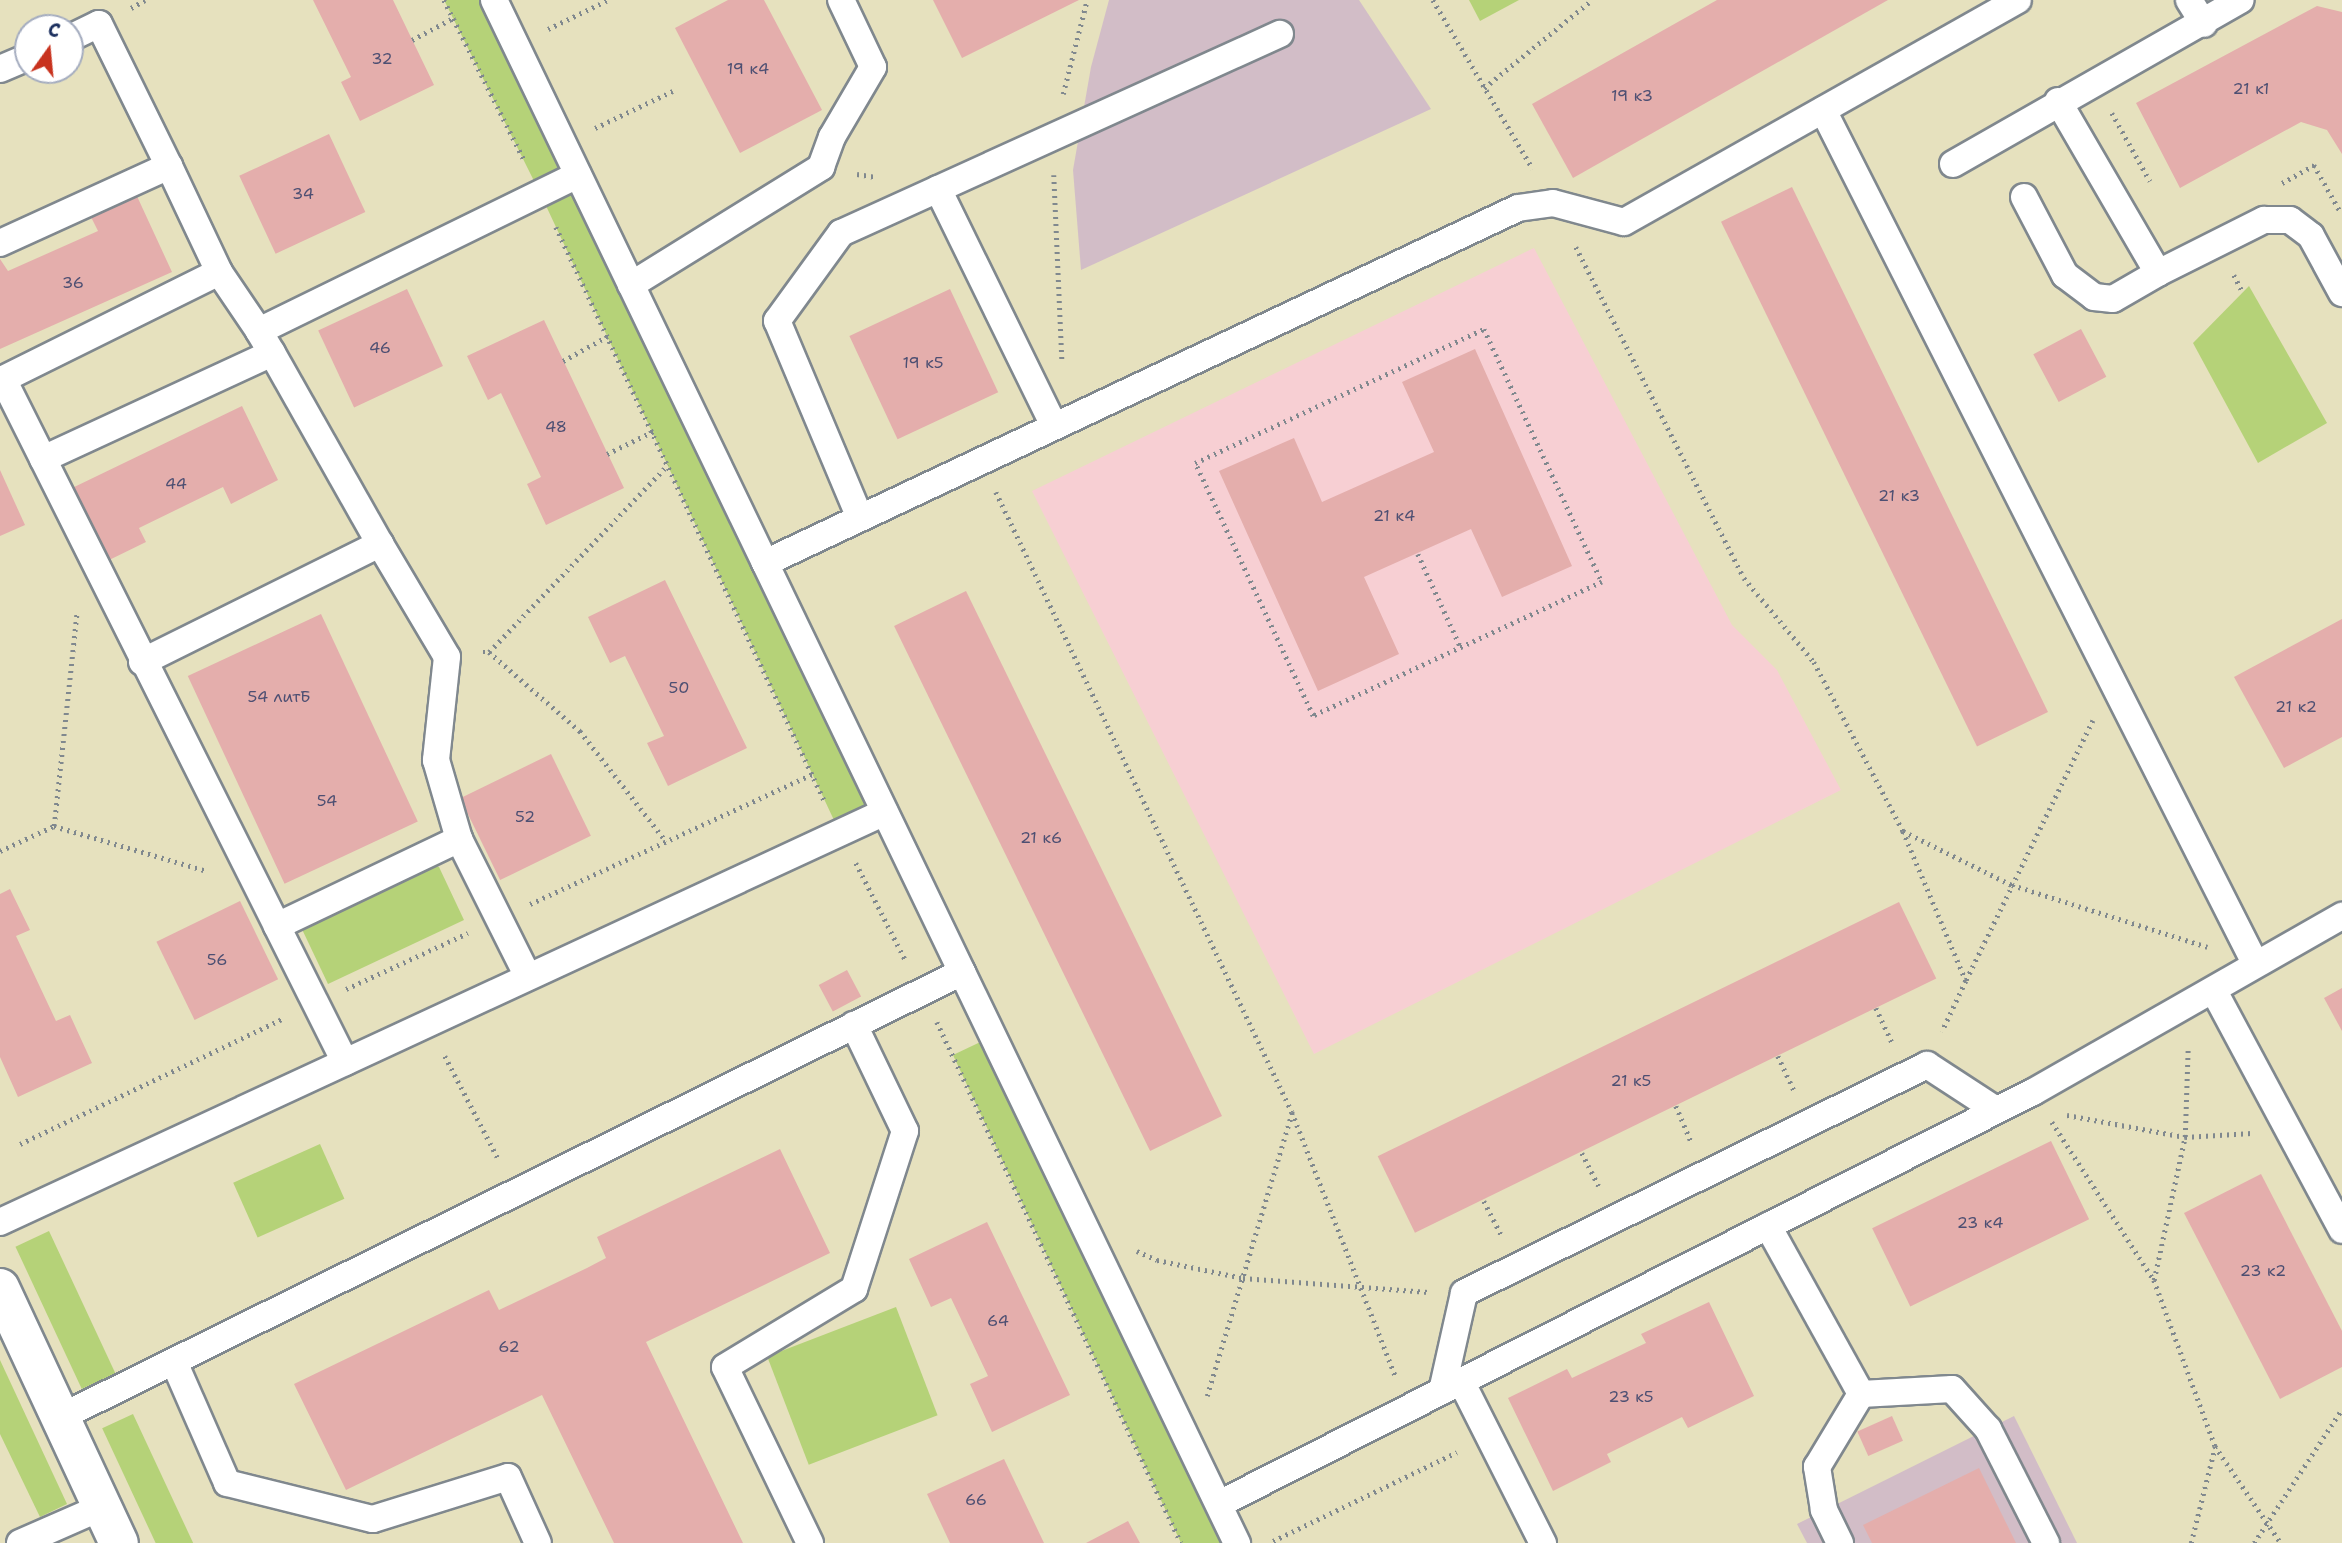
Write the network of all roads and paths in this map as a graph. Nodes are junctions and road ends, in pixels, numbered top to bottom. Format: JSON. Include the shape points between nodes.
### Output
{"nodes":[{"id":1,"x":444,"y":0,"type":"edge"},
{"id":2,"x":494,"y":0,"type":"edge"},
{"id":3,"x":608,"y":0,"type":"edge"},
{"id":4,"x":841,"y":0,"type":"edge"},
{"id":5,"x":1087,"y":0,"type":"edge"},
{"id":6,"x":1433,"y":0,"type":"edge"},
{"id":7,"x":1592,"y":0,"type":"edge"},
{"id":8,"x":2018,"y":0,"type":"edge"},
{"id":9,"x":2189,"y":0,"type":"edge"},
{"id":10,"x":2240,"y":0,"type":"edge"},
{"id":11,"x":464,"y":12,"type":"dead end"},
{"id":12,"x":453,"y":18,"type":"junction"},
{"id":13,"x":2204,"y":24,"type":"junction"},
{"id":14,"x":84,"y":31,"type":"edge"},
{"id":15,"x":1280,"y":34,"type":"dead end"},
{"id":16,"x":412,"y":40,"type":"dead end"},
{"id":17,"x":515,"y":44,"type":"junction"},
{"id":18,"x":1485,"y":88,"type":"junction"},
{"id":19,"x":673,"y":91,"type":"dead end"},
{"id":20,"x":2058,"y":101,"type":"junction"},
{"id":21,"x":1822,"y":110,"type":"junction"},
{"id":22,"x":2110,"y":110,"type":"dead end"},
{"id":23,"x":1053,"y":136,"type":"junction"},
{"id":24,"x":563,"y":143,"type":"junction"},
{"id":25,"x":1953,"y":164,"type":"dead end"},
{"id":26,"x":169,"y":166,"type":"junction"},
{"id":27,"x":578,"y":174,"type":"junction"},
{"id":28,"x":2278,"y":185,"type":"dead end"},
{"id":29,"x":938,"y":189,"type":"junction"},
{"id":30,"x":540,"y":192,"type":"junction"},
{"id":31,"x":2157,"y":193,"type":"dead end"},
{"id":32,"x":2024,"y":197,"type":"dead end"},
{"id":33,"x":1553,"y":203,"type":"junction"},
{"id":34,"x":2342,"y":215,"type":"edge"},
{"id":35,"x":0,"y":243,"type":"edge"},
{"id":36,"x":219,"y":271,"type":"junction"},
{"id":37,"x":2158,"y":273,"type":"junction"},
{"id":38,"x":631,"y":285,"type":"junction"},
{"id":39,"x":2342,"y":293,"type":"edge"},
{"id":40,"x":646,"y":316,"type":"junction"},
{"id":41,"x":607,"y":336,"type":"junction"},
{"id":42,"x":266,"y":342,"type":"junction"},
{"id":43,"x":563,"y":361,"type":"dead end"},
{"id":44,"x":1036,"y":394,"type":"junction"},
{"id":45,"x":692,"y":411,"type":"junction"},
{"id":46,"x":1054,"y":426,"type":"junction"},
{"id":47,"x":652,"y":432,"type":"junction"},
{"id":48,"x":607,"y":454,"type":"dead end"},
{"id":49,"x":43,"y":458,"type":"junction"},
{"id":50,"x":668,"y":465,"type":"junction"},
{"id":51,"x":991,"y":481,"type":"dead end"},
{"id":52,"x":860,"y":518,"type":"junction"},
{"id":53,"x":85,"y":542,"type":"junction"},
{"id":54,"x":380,"y":544,"type":"junction"},
{"id":55,"x":1418,"y":554,"type":"dead end"},
{"id":56,"x":765,"y":564,"type":"junction"},
{"id":57,"x":1461,"y":648,"type":"junction"},
{"id":58,"x":489,"y":652,"type":"junction"},
{"id":59,"x":447,"y":657,"type":"junction"},
{"id":60,"x":142,"y":662,"type":"junction"},
{"id":61,"x":2110,"y":685,"type":"junction"},
{"id":62,"x":812,"y":774,"type":"junction"},
{"id":63,"x":885,"y":812,"type":"junction"},
{"id":64,"x":54,"y":826,"type":"junction"},
{"id":65,"x":1903,"y":831,"type":"junction"},
{"id":66,"x":840,"y":833,"type":"junction"},
{"id":67,"x":459,"y":839,"type":"junction"},
{"id":68,"x":666,"y":841,"type":"junction"},
{"id":69,"x":0,"y":851,"type":"edge"},
{"id":70,"x":256,"y":885,"type":"junction"},
{"id":71,"x":2012,"y":885,"type":"junction"},
{"id":72,"x":2342,"y":916,"type":"edge"},
{"id":73,"x":499,"y":919,"type":"junction"},
{"id":74,"x":277,"y":926,"type":"junction"},
{"id":75,"x":2255,"y":962,"type":"junction"},
{"id":76,"x":962,"y":972,"type":"junction"},
{"id":77,"x":528,"y":977,"type":"junction"},
{"id":78,"x":1966,"y":981,"type":"junction"},
{"id":79,"x":922,"y":991,"type":"junction"},
{"id":80,"x":2214,"y":991,"type":"junction"},
{"id":81,"x":316,"y":1003,"type":"junction"},
{"id":82,"x":2187,"y":1008,"type":"junction"},
{"id":83,"x":429,"y":1024,"type":"junction"},
{"id":84,"x":854,"y":1025,"type":"junction"},
{"id":85,"x":345,"y":1062,"type":"junction"},
{"id":86,"x":1927,"y":1065,"type":"junction"},
{"id":87,"x":2039,"y":1102,"type":"junction"},
{"id":88,"x":1996,"y":1110,"type":"junction"},
{"id":89,"x":1292,"y":1112,"type":"junction"},
{"id":90,"x":2290,"y":1131,"type":"junction"},
{"id":91,"x":2185,"y":1137,"type":"junction"},
{"id":92,"x":20,"y":1144,"type":"dead end"},
{"id":93,"x":515,"y":1193,"type":"junction"},
{"id":94,"x":0,"y":1222,"type":"edge"},
{"id":95,"x":1769,"y":1226,"type":"junction"},
{"id":96,"x":1085,"y":1227,"type":"junction"},
{"id":97,"x":2342,"y":1230,"type":"edge"},
{"id":98,"x":1243,"y":1278,"type":"junction"},
{"id":99,"x":2154,"y":1280,"type":"junction"},
{"id":100,"x":0,"y":1288,"type":"edge"},
{"id":101,"x":1366,"y":1290,"type":"junction"},
{"id":102,"x":1464,"y":1293,"type":"junction"},
{"id":103,"x":174,"y":1362,"type":"junction"},
{"id":104,"x":1451,"y":1386,"type":"junction"},
{"id":105,"x":1400,"y":1390,"type":"dead end"},
{"id":106,"x":1861,"y":1394,"type":"junction"},
{"id":107,"x":1203,"y":1408,"type":"dead end"},
{"id":108,"x":2342,"y":1409,"type":"edge"},
{"id":109,"x":61,"y":1418,"type":"junction"},
{"id":110,"x":2215,"y":1446,"type":"junction"},
{"id":111,"x":1219,"y":1504,"type":"junction"},
{"id":112,"x":102,"y":1507,"type":"junction"},
{"id":113,"x":2267,"y":1522,"type":"junction"},
{"id":114,"x":20,"y":1543,"type":"edge"},
{"id":115,"x":119,"y":1543,"type":"edge"},
{"id":116,"x":538,"y":1543,"type":"edge"},
{"id":117,"x":810,"y":1543,"type":"edge"},
{"id":118,"x":1181,"y":1543,"type":"edge"},
{"id":119,"x":1237,"y":1543,"type":"edge"},
{"id":120,"x":1543,"y":1543,"type":"edge"},
{"id":121,"x":1840,"y":1543,"type":"edge"},
{"id":122,"x":2046,"y":1543,"type":"edge"},
{"id":123,"x":2191,"y":1543,"type":"edge"},
{"id":124,"x":2254,"y":1543,"type":"edge"},
{"id":125,"x":2281,"y":1543,"type":"edge"}],
"edges":[{"from":1,"to":12,"type":"path"},
{"from":2,"to":17,"type":"lane"},
{"from":3,"to":17,"type":"path"},
{"from":4,"to":38,"type":"lane","via":[[873,67],[832,137],[821,167]]},
{"from":5,"to":23,"type":"path"},
{"from":6,"to":18,"type":"path"},
{"from":7,"to":18,"type":"path"},
{"from":8,"to":21,"type":"lane"},
{"from":9,"to":13,"type":"lane"},
{"from":10,"to":13,"type":"lane"},
{"from":11,"to":12,"type":"path"},
{"from":12,"to":16,"type":"path"},
{"from":12,"to":30,"type":"path"},
{"from":13,"to":20,"type":"lane"},
{"from":14,"to":26,"type":"lane","via":[[99,24]]},
{"from":15,"to":23,"type":"lane"},
{"from":17,"to":24,"type":"lane"},
{"from":18,"to":33,"type":"path"},
{"from":19,"to":24,"type":"path"},
{"from":20,"to":25,"type":"lane"},
{"from":20,"to":37,"type":"lane"},
{"from":21,"to":33,"type":"lane","via":[[1624,222]]},
{"from":21,"to":61,"type":"lane"},
{"from":22,"to":31,"type":"path"},
{"from":23,"to":29,"type":"lane"},
{"from":23,"to":44,"type":"path","via":[[1063,363]]},
{"from":24,"to":27,"type":"lane"},
{"from":26,"to":35,"type":"lane"},
{"from":26,"to":36,"type":"lane"},
{"from":27,"to":30,"type":"lane"},
{"from":27,"to":38,"type":"lane"},
{"from":28,"to":34,"type":"path","via":[[2314,165]]},
{"from":29,"to":44,"type":"lane"},
{"from":29,"to":52,"type":"lane","via":[[841,233],[777,321]]},
{"from":30,"to":41,"type":"path"},
{"from":30,"to":42,"type":"lane"},
{"from":32,"to":37,"type":"lane","via":[[2065,275],[2094,297],[2113,299]]},
{"from":33,"to":46,"type":"lane","via":[[1518,208]]},
{"from":33,"to":65,"type":"path","via":[[1744,578],[1814,662]]},
{"from":36,"to":42,"type":"lane"},
{"from":36,"to":49,"type":"lane","via":[[3,379]]},
{"from":37,"to":39,"type":"lane","via":[[2264,220],[2290,220],[2311,236]]},
{"from":38,"to":40,"type":"lane"},
{"from":40,"to":41,"type":"path"},
{"from":40,"to":45,"type":"lane"},
{"from":41,"to":43,"type":"path"},
{"from":41,"to":47,"type":"path"},
{"from":42,"to":49,"type":"lane"},
{"from":42,"to":54,"type":"lane"},
{"from":44,"to":46,"type":"lane"},
{"from":45,"to":47,"type":"path"},
{"from":45,"to":56,"type":"lane"},
{"from":46,"to":52,"type":"lane"},
{"from":47,"to":48,"type":"path"},
{"from":47,"to":50,"type":"path"},
{"from":49,"to":53,"type":"lane"},
{"from":50,"to":58,"type":"path"},
{"from":50,"to":62,"type":"path"},
{"from":51,"to":89,"type":"path"},
{"from":52,"to":56,"type":"lane"},
{"from":53,"to":60,"type":"lane"},
{"from":53,"to":64,"type":"path"},
{"from":54,"to":59,"type":"lane"},
{"from":54,"to":60,"type":"lane"},
{"from":55,"to":57,"type":"path"},
{"from":56,"to":63,"type":"lane"},
{"from":57,"to":57,"type":"path","via":[[1313,716],[1195,463],[1484,329],[1602,582]]},
{"from":58,"to":59,"type":"path"},
{"from":58,"to":68,"type":"path","via":[[580,732]]},
{"from":59,"to":67,"type":"lane","via":[[436,760]]},
{"from":60,"to":70,"type":"lane"},
{"from":61,"to":71,"type":"path"},
{"from":61,"to":75,"type":"lane"},
{"from":62,"to":66,"type":"path"},
{"from":62,"to":68,"type":"path"},
{"from":63,"to":66,"type":"lane"},
{"from":63,"to":76,"type":"lane"},
{"from":64,"to":69,"type":"path"},
{"from":64,"to":70,"type":"path"},
{"from":65,"to":71,"type":"path"},
{"from":65,"to":78,"type":"path"},
{"from":66,"to":77,"type":"lane"},
{"from":66,"to":79,"type":"path"},
{"from":67,"to":73,"type":"lane"},
{"from":67,"to":74,"type":"lane"},
{"from":68,"to":73,"type":"path"},
{"from":70,"to":74,"type":"lane"},
{"from":71,"to":75,"type":"path"},
{"from":71,"to":78,"type":"path"},
{"from":72,"to":75,"type":"lane"},
{"from":73,"to":77,"type":"lane"},
{"from":73,"to":81,"type":"path"},
{"from":74,"to":81,"type":"lane"},
{"from":75,"to":80,"type":"lane"},
{"from":76,"to":79,"type":"lane"},
{"from":76,"to":96,"type":"lane"},
{"from":77,"to":83,"type":"lane"},
{"from":78,"to":86,"type":"path"},
{"from":79,"to":84,"type":"lane"},
{"from":79,"to":118,"type":"path"},
{"from":80,"to":82,"type":"lane"},
{"from":80,"to":90,"type":"lane"},
{"from":81,"to":85,"type":"lane"},
{"from":81,"to":92,"type":"path"},
{"from":82,"to":87,"type":"lane"},
{"from":82,"to":91,"type":"path"},
{"from":83,"to":85,"type":"lane"},
{"from":83,"to":93,"type":"path"},
{"from":84,"to":93,"type":"lane"},
{"from":84,"to":117,"type":"lane","via":[[905,1131],[854,1289],[725,1367]]},
{"from":85,"to":94,"type":"lane"},
{"from":86,"to":88,"type":"lane"},
{"from":86,"to":102,"type":"lane"},
{"from":87,"to":88,"type":"lane"},
{"from":87,"to":91,"type":"path"},
{"from":87,"to":99,"type":"path"},
{"from":88,"to":95,"type":"lane"},
{"from":89,"to":98,"type":"path"},
{"from":89,"to":101,"type":"path"},
{"from":90,"to":91,"type":"path"},
{"from":90,"to":97,"type":"lane"},
{"from":91,"to":99,"type":"path"},
{"from":93,"to":103,"type":"lane"},
{"from":95,"to":104,"type":"lane"},
{"from":95,"to":106,"type":"lane"},
{"from":96,"to":98,"type":"path","via":[[1157,1260]]},
{"from":96,"to":111,"type":"lane"},
{"from":98,"to":101,"type":"path"},
{"from":98,"to":107,"type":"path"},
{"from":99,"to":110,"type":"path"},
{"from":100,"to":109,"type":"street"},
{"from":101,"to":102,"type":"path"},
{"from":101,"to":105,"type":"path"},
{"from":102,"to":104,"type":"lane"},
{"from":103,"to":109,"type":"lane"},
{"from":103,"to":116,"type":"lane","via":[[228,1483],[373,1519],[508,1477]]},
{"from":104,"to":111,"type":"lane"},
{"from":104,"to":120,"type":"lane"},
{"from":106,"to":121,"type":"lane","via":[[1817,1467],[1824,1510]]},
{"from":106,"to":122,"type":"lane","via":[[1952,1389],[1988,1429]]},
{"from":108,"to":113,"type":"path"},
{"from":109,"to":112,"type":"street"},
{"from":110,"to":113,"type":"path"},
{"from":110,"to":123,"type":"path"},
{"from":111,"to":119,"type":"lane"},
{"from":112,"to":114,"type":"lane"},
{"from":112,"to":115,"type":"street"},
{"from":113,"to":124,"type":"path"},
{"from":113,"to":125,"type":"path"}]}
